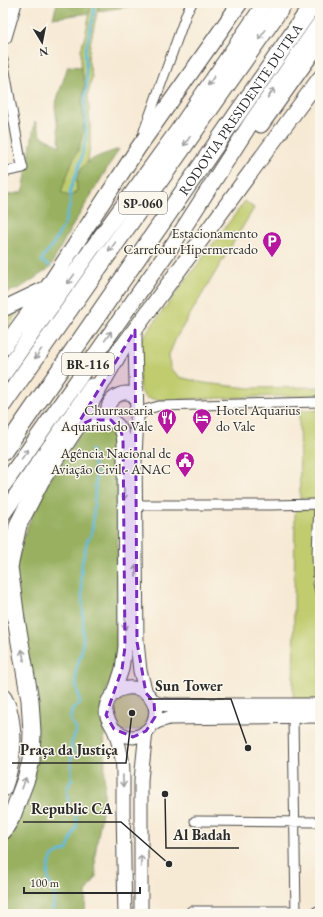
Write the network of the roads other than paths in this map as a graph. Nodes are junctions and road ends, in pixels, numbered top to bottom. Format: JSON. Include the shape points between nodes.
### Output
{"nodes":[{"id":1,"x":15,"y":3,"type":"edge"},
{"id":2,"x":192,"y":3,"type":"edge"},
{"id":3,"x":240,"y":3,"type":"edge"},
{"id":4,"x":257,"y":3,"type":"edge"},
{"id":5,"x":265,"y":3,"type":"edge"},
{"id":6,"x":284,"y":3,"type":"edge"},
{"id":7,"x":314,"y":3,"type":"edge"},
{"id":8,"x":320,"y":23,"type":"edge"},
{"id":9,"x":3,"y":37,"type":"edge"},
{"id":10,"x":320,"y":42,"type":"edge"},
{"id":11,"x":227,"y":58,"type":"junction"},
{"id":12,"x":3,"y":60,"type":"edge"},
{"id":13,"x":320,"y":78,"type":"edge"},
{"id":14,"x":7,"y":104,"type":"edge"},
{"id":15,"x":138,"y":148,"type":"junction"},
{"id":16,"x":3,"y":172,"type":"edge"},
{"id":17,"x":174,"y":243,"type":"junction"},
{"id":18,"x":47,"y":288,"type":"junction"},
{"id":19,"x":3,"y":309,"type":"edge"},
{"id":20,"x":135,"y":330,"type":"junction"},
{"id":21,"x":3,"y":348,"type":"edge"},
{"id":22,"x":121,"y":349,"type":"junction"},
{"id":23,"x":3,"y":375,"type":"edge"},
{"id":24,"x":136,"y":398,"type":"junction"},
{"id":25,"x":320,"y":402,"type":"edge"},
{"id":26,"x":3,"y":404,"type":"edge"},
{"id":27,"x":137,"y":417,"type":"junction"},
{"id":28,"x":106,"y":419,"type":"junction"},
{"id":29,"x":76,"y":427,"type":"junction"},
{"id":30,"x":3,"y":452,"type":"edge"},
{"id":31,"x":3,"y":486,"type":"edge"},
{"id":32,"x":319,"y":504,"type":"edge"},
{"id":33,"x":135,"y":505,"type":"junction"},
{"id":34,"x":3,"y":514,"type":"edge"},
{"id":35,"x":320,"y":592,"type":"edge"},
{"id":36,"x":114,"y":694,"type":"junction"},
{"id":37,"x":3,"y":698,"type":"edge"},
{"id":38,"x":150,"y":698,"type":"junction"},
{"id":39,"x":320,"y":713,"type":"edge"},
{"id":40,"x":292,"y":716,"type":"junction"},
{"id":41,"x":150,"y":728,"type":"junction"},
{"id":42,"x":114,"y":729,"type":"junction"},
{"id":43,"x":3,"y":788,"type":"edge"},
{"id":44,"x":195,"y":821,"type":"dead end"},
{"id":45,"x":295,"y":822,"type":"junction"},
{"id":46,"x":320,"y":822,"type":"edge"},
{"id":47,"x":3,"y":831,"type":"edge"},
{"id":48,"x":320,"y":910,"type":"edge"},
{"id":49,"x":191,"y":911,"type":"dead end"},
{"id":50,"x":296,"y":912,"type":"edge"},
{"id":51,"x":125,"y":914,"type":"edge"},
{"id":52,"x":141,"y":914,"type":"edge"},
{"id":53,"x":315,"y":914,"type":"edge"}],
"edges":[{"from":1,"to":9,"type":"street"},
{"from":2,"to":15,"type":"street"},
{"from":3,"to":15,"type":"main road"},
{"from":4,"to":11,"type":"main road"},
{"from":5,"to":11,"type":"main road"},
{"from":6,"to":26,"type":"highway","name":"RODOVIA PRESIDENTE DUTRA","number":"SP-060","one_way":true},
{"from":7,"to":30,"type":"highway","name":"RODOVIA PRESIDENTE DUTRA","number":"SP-060"},
{"from":17,"to":8,"type":"main road","name":"RODOVIA PRESIDENTE DUTRA","number":"BR-116","one_way":true,"via":[[251,123]]},
{"from":10,"to":17,"type":"main road"},
{"from":11,"to":23,"type":"main road","one_way":true},
{"from":12,"to":14,"type":"street"},
{"from":13,"to":20,"type":"main road"},
{"from":14,"to":16,"type":"street","via":[[23,168]]},
{"from":15,"to":18,"type":"main road"},
{"from":31,"to":17,"type":"main road","name":"RODOVIA PRESIDENTE DUTRA","number":"BR-116","one_way":true},
{"from":18,"to":19,"type":"main road"},
{"from":18,"to":21,"type":"main road"},
{"from":20,"to":22,"type":"main road"},
{"from":20,"to":24,"type":"street"},
{"from":22,"to":29,"type":"highway"},
{"from":22,"to":34,"type":"main road","via":[[88,391]]},
{"from":24,"to":27,"type":"street"},
{"from":24,"to":28,"type":"street","via":[[131,394],[120,394],[115,397],[111,400]]},
{"from":25,"to":27,"type":"street","via":[[159,406],[148,409]]},
{"from":27,"to":33,"type":"street"},
{"from":28,"to":29,"type":"street","via":[[91,420]]},
{"from":28,"to":36,"type":"street","one_way":true,"via":[[117,424],[121,431],[124,455],[125,647],[122,669]]},
{"from":47,"to":29,"type":"highway","one_way":true,"via":[[12,816],[26,779],[31,761],[32,732],[30,700],[9,567],[18,525],[41,480]]},
{"from":32,"to":33,"type":"street"},
{"from":32,"to":35,"type":"street","via":[[317,554]]},
{"from":38,"to":33,"type":"street","one_way":true,"via":[[140,671],[137,642]]},
{"from":36,"to":38,"type":"street","via":[[134,687]]},
{"from":36,"to":42,"type":"street","via":[[106,707],[106,715]]},
{"from":37,"to":43,"type":"highway","via":[[8,708],[12,730],[10,760]]},
{"from":38,"to":39,"type":"street","via":[[160,704],[170,705]]},
{"from":38,"to":41,"type":"street","via":[[156,710],[156,717]]},
{"from":39,"to":40,"type":"street"},
{"from":40,"to":41,"type":"street","via":[[169,718],[159,721]]},
{"from":40,"to":45,"type":"street"},
{"from":41,"to":42,"type":"street","via":[[133,737],[119,734]]},
{"from":52,"to":41,"type":"street","one_way":true,"via":[[141,780]]},
{"from":42,"to":51,"type":"street","one_way":true,"via":[[122,760]]},
{"from":44,"to":45,"type":"street"},
{"from":45,"to":46,"type":"street"},
{"from":45,"to":50,"type":"street"},
{"from":48,"to":53,"type":"street"},
{"from":49,"to":50,"type":"street"}]}
